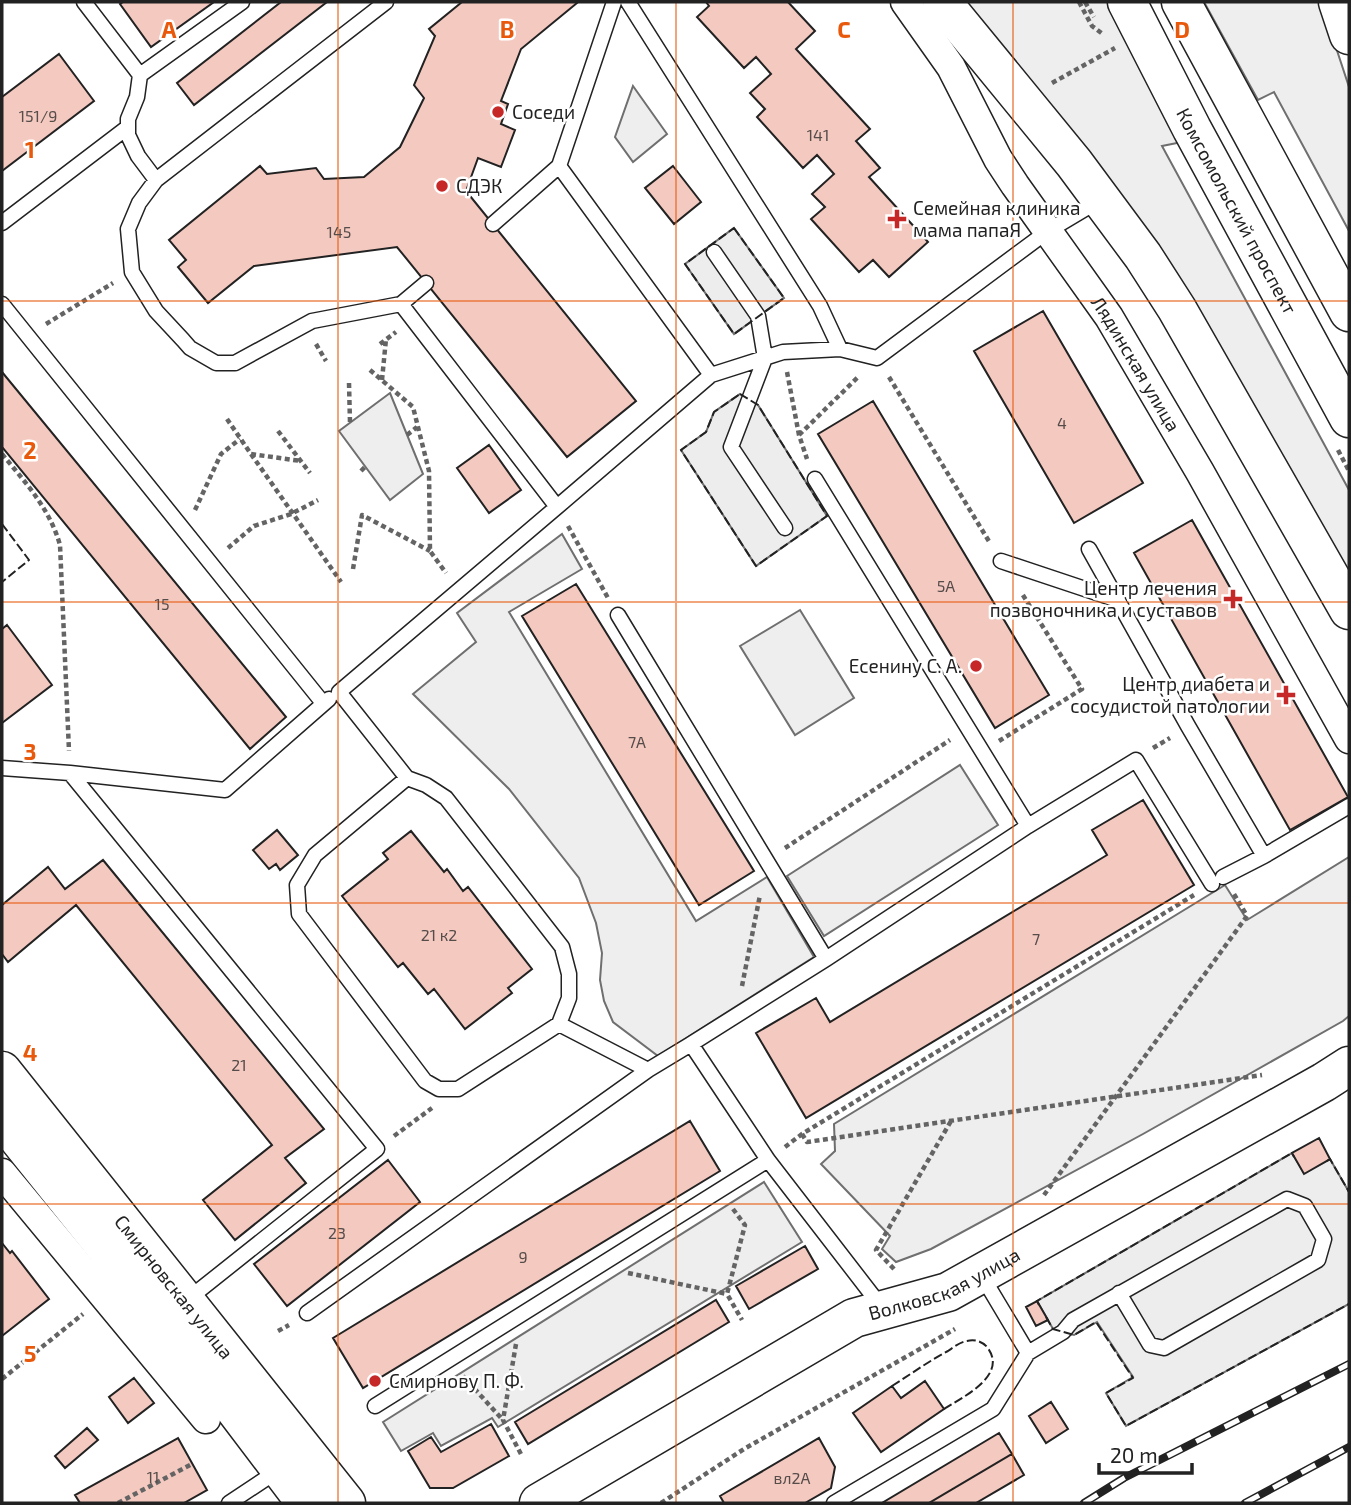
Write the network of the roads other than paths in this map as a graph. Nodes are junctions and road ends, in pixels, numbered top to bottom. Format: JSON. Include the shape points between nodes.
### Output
{"nodes":[{"id":1,"x":84,"y":2,"type":"edge"},
{"id":2,"x":242,"y":2,"type":"edge"},
{"id":3,"x":386,"y":2,"type":"edge"},
{"id":4,"x":614,"y":2,"type":"edge"},
{"id":5,"x":628,"y":2,"type":"edge"},
{"id":6,"x":905,"y":2,"type":"edge"},
{"id":7,"x":942,"y":2,"type":"edge"},
{"id":8,"x":1126,"y":2,"type":"edge"},
{"id":9,"x":1181,"y":2,"type":"edge"},
{"id":10,"x":1338,"y":2,"type":"edge"},
{"id":11,"x":1349,"y":35,"type":"edge"},
{"id":12,"x":139,"y":75,"type":"junction"},
{"id":13,"x":128,"y":127,"type":"junction"},
{"id":14,"x":559,"y":166,"type":"junction"},
{"id":15,"x":156,"y":180,"type":"junction"},
{"id":16,"x":1102,"y":198,"type":"junction"},
{"id":17,"x":2,"y":223,"type":"edge"},
{"id":18,"x":493,"y":224,"type":"dead end"},
{"id":19,"x":1048,"y":231,"type":"junction"},
{"id":20,"x":714,"y":252,"type":"dead end"},
{"id":21,"x":426,"y":283,"type":"dead end"},
{"id":22,"x":2,"y":304,"type":"edge"},
{"id":23,"x":401,"y":304,"type":"junction"},
{"id":24,"x":1349,"y":312,"type":"edge"},
{"id":25,"x":840,"y":349,"type":"junction"},
{"id":26,"x":765,"y":358,"type":"junction"},
{"id":27,"x":712,"y":375,"type":"junction"},
{"id":28,"x":1349,"y":418,"type":"edge"},
{"id":29,"x":815,"y":479,"type":"road end"},
{"id":30,"x":557,"y":507,"type":"junction"},
{"id":31,"x":785,"y":528,"type":"dead end"},
{"id":32,"x":1089,"y":549,"type":"dead end"},
{"id":33,"x":1001,"y":561,"type":"road end"},
{"id":34,"x":1118,"y":600,"type":"junction"},
{"id":35,"x":1349,"y":610,"type":"edge"},
{"id":36,"x":618,"y":615,"type":"road end"},
{"id":37,"x":339,"y":692,"type":"junction"},
{"id":38,"x":323,"y":703,"type":"junction"},
{"id":39,"x":1349,"y":739,"type":"edge"},
{"id":40,"x":2,"y":768,"type":"edge"},
{"id":41,"x":69,"y":773,"type":"junction"},
{"id":42,"x":407,"y":778,"type":"junction"},
{"id":43,"x":1349,"y":806,"type":"edge"},
{"id":44,"x":1028,"y":826,"type":"junction"},
{"id":45,"x":1264,"y":856,"type":"junction"},
{"id":46,"x":826,"y":959,"type":"junction"},
{"id":47,"x":559,"y":1024,"type":"junction"},
{"id":48,"x":691,"y":1044,"type":"junction"},
{"id":49,"x":1349,"y":1066,"type":"edge"},
{"id":50,"x":648,"y":1070,"type":"junction"},
{"id":51,"x":2,"y":1071,"type":"edge"},
{"id":52,"x":2,"y":1118,"type":"edge"},
{"id":53,"x":768,"y":1160,"type":"junction"},
{"id":54,"x":2,"y":1173,"type":"edge"},
{"id":55,"x":989,"y":1289,"type":"junction"},
{"id":56,"x":1119,"y":1293,"type":"junction"},
{"id":57,"x":186,"y":1301,"type":"junction"},
{"id":58,"x":884,"y":1310,"type":"junction"},
{"id":59,"x":307,"y":1313,"type":"dead end"},
{"id":60,"x":1028,"y":1353,"type":"junction"},
{"id":61,"x":375,"y":1406,"type":"dead end"},
{"id":62,"x":206,"y":1419,"type":"dead end"},
{"id":63,"x":281,"y":1469,"type":"junction"},
{"id":64,"x":229,"y":1503,"type":"edge"},
{"id":65,"x":306,"y":1503,"type":"edge"},
{"id":66,"x":346,"y":1503,"type":"edge"},
{"id":67,"x":540,"y":1503,"type":"edge"},
{"id":68,"x":834,"y":1503,"type":"edge"}],
"edges":[{"from":1,"to":12,"type":"lane"},
{"from":2,"to":12,"type":"lane"},
{"from":3,"to":15,"type":"lane"},
{"from":4,"to":14,"type":"lane"},
{"from":5,"to":25,"type":"lane","via":[[820,306]]},
{"from":6,"to":19,"type":"street","name":"Лядинская улица","via":[[951,67],[998,159]]},
{"from":7,"to":16,"type":"main road"},
{"from":8,"to":28,"type":"main road","name":"Комсомольский проспект"},
{"from":9,"to":24,"type":"main road"},
{"from":10,"to":11,"type":"main road"},
{"from":12,"to":13,"type":"lane"},
{"from":13,"to":15,"type":"lane","via":[[138,156]]},
{"from":13,"to":17,"type":"lane"},
{"from":14,"to":18,"type":"lane"},
{"from":14,"to":27,"type":"lane"},
{"from":15,"to":23,"type":"lane","via":[[128,229],[132,272],[156,311],[190,348],[216,363],[235,363],[312,321]]},
{"from":16,"to":19,"type":"lane"},
{"from":16,"to":35,"type":"main road","via":[[1177,309]]},
{"from":19,"to":25,"type":"lane","via":[[877,358]]},
{"from":19,"to":39,"type":"street","name":"Лядинская улица","via":[[1109,317]]},
{"from":20,"to":26,"type":"lane","via":[[758,316]]},
{"from":21,"to":23,"type":"lane"},
{"from":22,"to":38,"type":"lane"},
{"from":23,"to":30,"type":"lane"},
{"from":25,"to":26,"type":"lane","via":[[783,352]]},
{"from":26,"to":27,"type":"lane"},
{"from":26,"to":31,"type":"lane","via":[[731,447]]},
{"from":27,"to":30,"type":"lane"},
{"from":29,"to":44,"type":"lane"},
{"from":30,"to":37,"type":"lane"},
{"from":32,"to":34,"type":"lane"},
{"from":33,"to":34,"type":"lane"},
{"from":34,"to":45,"type":"lane"},
{"from":36,"to":46,"type":"lane"},
{"from":37,"to":38,"type":"lane"},
{"from":37,"to":42,"type":"lane"},
{"from":38,"to":41,"type":"lane","via":[[225,790]]},
{"from":40,"to":41,"type":"lane"},
{"from":41,"to":57,"type":"lane","via":[[377,1149]]},
{"from":42,"to":47,"type":"lane","via":[[446,798],[562,947],[569,998]]},
{"from":42,"to":47,"type":"lane","via":[[315,855],[297,885],[299,914],[425,1081],[439,1089],[458,1089]]},
{"from":43,"to":45,"type":"lane"},
{"from":44,"to":45,"type":"lane","via":[[1136,760],[1218,880]]},
{"from":44,"to":46,"type":"lane"},
{"from":46,"to":48,"type":"lane"},
{"from":47,"to":50,"type":"lane"},
{"from":48,"to":50,"type":"lane"},
{"from":48,"to":53,"type":"lane"},
{"from":49,"to":55,"type":"main road","name":"Волковская улица"},
{"from":50,"to":59,"type":"lane"},
{"from":51,"to":57,"type":"main road","name":"Смирновская улица"},
{"from":52,"to":63,"type":"main road","name":"Смирновская улица"},
{"from":53,"to":58,"type":"lane"},
{"from":53,"to":61,"type":"lane"},
{"from":54,"to":62,"type":"street"},
{"from":55,"to":58,"type":"main road","name":"Волковская улица","via":[[948,1292]]},
{"from":55,"to":60,"type":"lane"},
{"from":56,"to":56,"type":"lane","via":[[1150,1345],[1164,1348],[1318,1260],[1324,1239],[1305,1206],[1287,1199]]},
{"from":56,"to":60,"type":"lane"},
{"from":57,"to":66,"type":"main road","name":"Смирновская улица"},
{"from":58,"to":67,"type":"main road","name":"Волковская улица","via":[[854,1318]]},
{"from":60,"to":68,"type":"lane","via":[[993,1409]]},
{"from":63,"to":64,"type":"lane"},
{"from":63,"to":65,"type":"main road","name":"Смирновская улица"}]}
